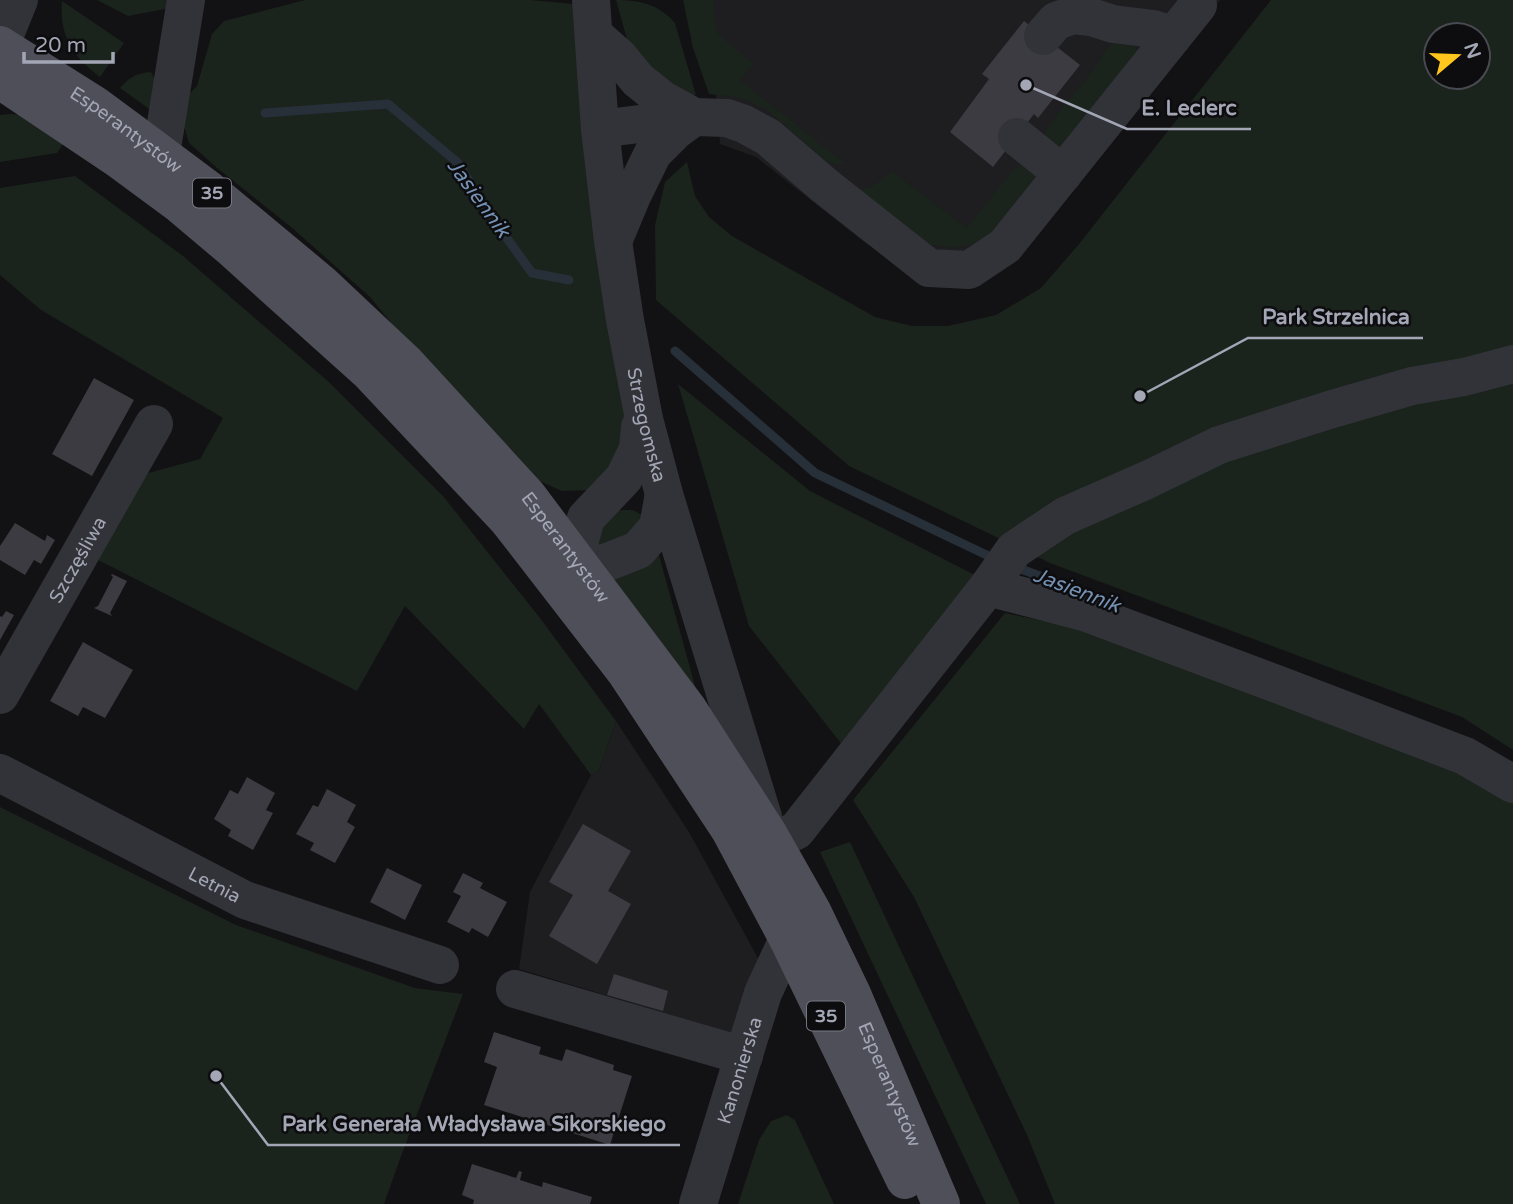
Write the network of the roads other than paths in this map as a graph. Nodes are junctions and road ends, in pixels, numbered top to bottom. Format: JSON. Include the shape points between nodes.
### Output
{"nodes":[{"id":1,"x":19,"y":0,"type":"edge"},
{"id":2,"x":186,"y":0,"type":"edge"},
{"id":3,"x":1199,"y":2,"type":"edge"},
{"id":4,"x":593,"y":18,"type":"edge"},
{"id":5,"x":1043,"y":36,"type":"dead end"},
{"id":6,"x":1173,"y":36,"type":"junction"},
{"id":7,"x":0,"y":46,"type":"edge"},
{"id":8,"x":0,"y":80,"type":"edge"},
{"id":9,"x":694,"y":117,"type":"junction"},
{"id":10,"x":600,"y":129,"type":"junction"},
{"id":11,"x":1017,"y":137,"type":"dead end"},
{"id":12,"x":161,"y":153,"type":"junction"},
{"id":13,"x":1063,"y":174,"type":"junction"},
{"id":14,"x":613,"y":241,"type":"junction"},
{"id":15,"x":1513,"y":364,"type":"edge"},
{"id":16,"x":644,"y":419,"type":"junction"},
{"id":17,"x":154,"y":424,"type":"dead end"},
{"id":18,"x":664,"y":494,"type":"junction"},
{"id":19,"x":527,"y":495,"type":"junction"},
{"id":20,"x":604,"y":500,"type":"junction"},
{"id":21,"x":561,"y":564,"type":"junction"},
{"id":22,"x":988,"y":587,"type":"junction"},
{"id":23,"x":579,"y":612,"type":"joint"},
{"id":24,"x":0,"y":695,"type":"edge"},
{"id":25,"x":0,"y":773,"type":"edge"},
{"id":26,"x":1513,"y":784,"type":"edge"},
{"id":27,"x":770,"y":837,"type":"junction"},
{"id":28,"x":788,"y":939,"type":"junction"},
{"id":29,"x":440,"y":965,"type":"dead end"},
{"id":30,"x":515,"y":989,"type":"dead end"},
{"id":31,"x":744,"y":1056,"type":"junction"},
{"id":32,"x":698,"y":1204,"type":"edge"},
{"id":33,"x":918,"y":1204,"type":"edge"},
{"id":34,"x":941,"y":1204,"type":"edge"}],
"edges":[{"from":1,"to":7,"type":"street"},
{"from":2,"to":12,"type":"street"},
{"from":3,"to":6,"type":"street"},
{"from":4,"to":9,"type":"street","via":[[638,80]]},
{"from":4,"to":10,"type":"street","name":"Strzegomska"},
{"from":5,"to":6,"type":"street","via":[[1056,22],[1073,15]]},
{"from":6,"to":13,"type":"street"},
{"from":7,"to":12,"type":"main road","name":"Esperantystów","number":"35"},
{"from":8,"to":21,"type":"main road","name":"Esperantystów","number":"35","via":[[179,204],[258,271],[370,373],[508,520]]},
{"from":9,"to":10,"type":"street"},
{"from":9,"to":13,"type":"street","via":[[727,118],[768,137],[929,268],[969,270],[1005,246]]},
{"from":9,"to":14,"type":"street","via":[[653,153]]},
{"from":10,"to":14,"type":"street","name":"Strzegomska"},
{"from":11,"to":13,"type":"street"},
{"from":12,"to":19,"type":"main road","name":"Esperantystów","number":"35","via":[[322,284],[406,363]]},
{"from":14,"to":16,"type":"street","name":"Strzegomska"},
{"from":15,"to":22,"type":"street","via":[[1412,386],[1219,445],[1065,516],[1014,550]]},
{"from":16,"to":18,"type":"street","name":"Strzegomska"},
{"from":16,"to":20,"type":"street","via":[[638,449],[624,478]]},
{"from":17,"to":24,"type":"street","name":"Szczęśliwa"},
{"from":18,"to":21,"type":"street","via":[[657,527],[638,550],[605,563]]},
{"from":18,"to":27,"type":"street","name":"Strzegomska"},
{"from":19,"to":20,"type":"street","via":[[564,505]]},
{"from":19,"to":21,"type":"main road","name":"Esperantystów","number":"35"},
{"from":20,"to":21,"type":"street","via":[[586,518],[580,540]]},
{"from":21,"to":23,"type":"street"},
{"from":21,"to":27,"type":"main road","name":"Esperantystów","number":"35","via":[[688,709]]},
{"from":22,"to":26,"type":"street","via":[[1084,612],[1270,681],[1465,756]]},
{"from":22,"to":27,"type":"street","via":[[796,831]]},
{"from":23,"to":28,"type":"main road","name":"Esperantystów","number":"35","via":[[625,671],[730,830]]},
{"from":25,"to":29,"type":"street","name":"Letnia","via":[[245,900]]},
{"from":27,"to":34,"type":"main road","name":"Esperantystów","number":"35","via":[[852,994]]},
{"from":28,"to":31,"type":"street","name":"Kanonierska","via":[[763,993]]},
{"from":28,"to":33,"type":"main road","name":"Esperantystów","number":"35"},
{"from":30,"to":31,"type":"street"},
{"from":31,"to":32,"type":"street","name":"Kanonierska"}]}
